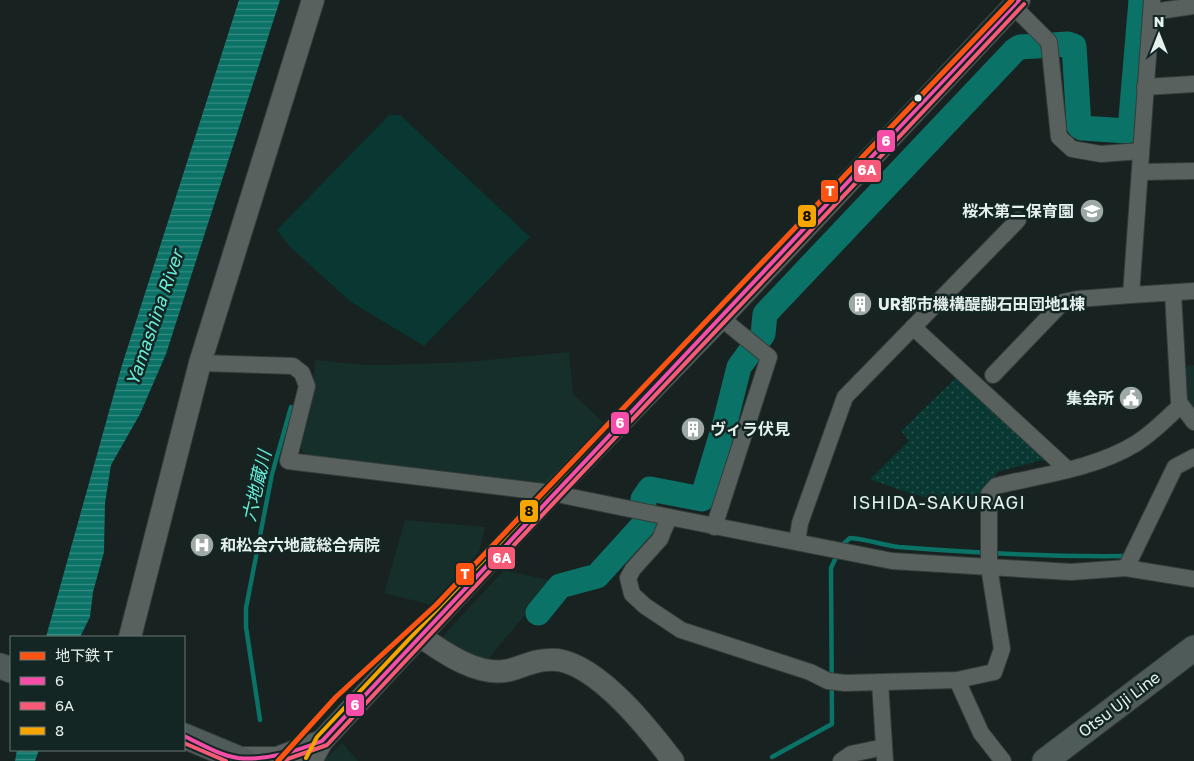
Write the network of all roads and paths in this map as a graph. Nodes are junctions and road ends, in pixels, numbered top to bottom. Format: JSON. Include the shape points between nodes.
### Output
{"nodes":[{"id":1,"x":313,"y":0,"type":"edge"},
{"id":2,"x":1016,"y":3,"type":"edge"},
{"id":3,"x":1152,"y":6,"type":"edge"},
{"id":4,"x":1194,"y":6,"type":"edge"},
{"id":5,"x":1194,"y":84,"type":"edge"},
{"id":6,"x":1145,"y":87,"type":"junction"},
{"id":7,"x":1141,"y":151,"type":"junction"},
{"id":8,"x":1140,"y":172,"type":"junction"},
{"id":9,"x":1194,"y":172,"type":"edge"},
{"id":10,"x":1018,"y":220,"type":"dead end"},
{"id":11,"x":1194,"y":291,"type":"edge"},
{"id":12,"x":1173,"y":293,"type":"junction"},
{"id":13,"x":1131,"y":295,"type":"junction"},
{"id":14,"x":721,"y":318,"type":"junction"},
{"id":15,"x":913,"y":328,"type":"junction"},
{"id":16,"x":200,"y":363,"type":"junction"},
{"id":17,"x":993,"y":375,"type":"dead end"},
{"id":18,"x":1181,"y":405,"type":"junction"},
{"id":19,"x":1194,"y":422,"type":"edge"},
{"id":20,"x":1194,"y":442,"type":"edge"},
{"id":21,"x":1190,"y":458,"type":"edge"},
{"id":22,"x":1067,"y":469,"type":"junction"},
{"id":23,"x":552,"y":493,"type":"junction"},
{"id":24,"x":662,"y":516,"type":"junction"},
{"id":25,"x":714,"y":527,"type":"junction"},
{"id":26,"x":797,"y":542,"type":"junction"},
{"id":27,"x":989,"y":567,"type":"junction"},
{"id":28,"x":1126,"y":568,"type":"junction"},
{"id":29,"x":1194,"y":578,"type":"edge"},
{"id":30,"x":130,"y":636,"type":"edge"},
{"id":31,"x":420,"y":636,"type":"junction"},
{"id":32,"x":1194,"y":648,"type":"edge"},
{"id":33,"x":957,"y":680,"type":"junction"},
{"id":34,"x":880,"y":682,"type":"junction"},
{"id":35,"x":185,"y":736,"type":"edge"},
{"id":36,"x":322,"y":741,"type":"junction"},
{"id":37,"x":885,"y":754,"type":"edge"},
{"id":38,"x":241,"y":759,"type":"edge"},
{"id":39,"x":311,"y":761,"type":"edge"},
{"id":40,"x":673,"y":761,"type":"edge"},
{"id":41,"x":841,"y":761,"type":"edge"},
{"id":42,"x":1003,"y":761,"type":"edge"},
{"id":43,"x":1045,"y":761,"type":"edge"}],
"edges":[{"from":1,"to":16,"type":"street"},
{"from":2,"to":7,"type":"street","via":[[1050,46],[1059,137],[1072,149],[1101,154]]},
{"from":2,"to":14,"type":"street"},
{"from":3,"to":4,"type":"street"},
{"from":3,"to":6,"type":"street"},
{"from":5,"to":6,"type":"street"},
{"from":6,"to":7,"type":"street"},
{"from":7,"to":8,"type":"street"},
{"from":8,"to":9,"type":"street"},
{"from":8,"to":13,"type":"street"},
{"from":10,"to":15,"type":"street"},
{"from":11,"to":12,"type":"street"},
{"from":12,"to":13,"type":"street"},
{"from":12,"to":18,"type":"street"},
{"from":13,"to":17,"type":"street","via":[[1063,302]]},
{"from":14,"to":23,"type":"street"},
{"from":14,"to":25,"type":"street","via":[[769,357]]},
{"from":15,"to":22,"type":"street"},
{"from":15,"to":26,"type":"street","via":[[845,396],[800,523]]},
{"from":16,"to":23,"type":"street","via":[[293,366],[302,373],[307,386],[288,461]]},
{"from":16,"to":30,"type":"street"},
{"from":18,"to":19,"type":"street"},
{"from":18,"to":22,"type":"street","via":[[1136,444],[1105,459]]},
{"from":20,"to":21,"type":"street"},
{"from":21,"to":28,"type":"street","via":[[1175,467]]},
{"from":22,"to":27,"type":"street","via":[[996,486],[989,494]]},
{"from":23,"to":24,"type":"street"},
{"from":23,"to":31,"type":"street"},
{"from":24,"to":25,"type":"street"},
{"from":24,"to":34,"type":"street","via":[[660,539],[628,578],[632,594],[645,606],[681,630],[810,672],[828,681]]},
{"from":25,"to":26,"type":"street"},
{"from":26,"to":27,"type":"street","via":[[892,561]]},
{"from":27,"to":28,"type":"street","via":[[1071,572]]},
{"from":27,"to":33,"type":"street","via":[[1002,649],[994,672]]},
{"from":28,"to":29,"type":"street"},
{"from":31,"to":36,"type":"street"},
{"from":31,"to":40,"type":"street","via":[[468,664],[489,671],[509,670],[546,659],[579,668],[620,699],[649,729]]},
{"from":32,"to":43,"type":"main road","name":"Otsu Uji Line"},
{"from":33,"to":34,"type":"street"},
{"from":33,"to":42,"type":"street","via":[[981,732]]},
{"from":34,"to":37,"type":"street"},
{"from":35,"to":38,"type":"main road"},
{"from":36,"to":38,"type":"street","via":[[277,758]]},
{"from":36,"to":39,"type":"street"},
{"from":37,"to":41,"type":"street","via":[[852,754]]}]}
